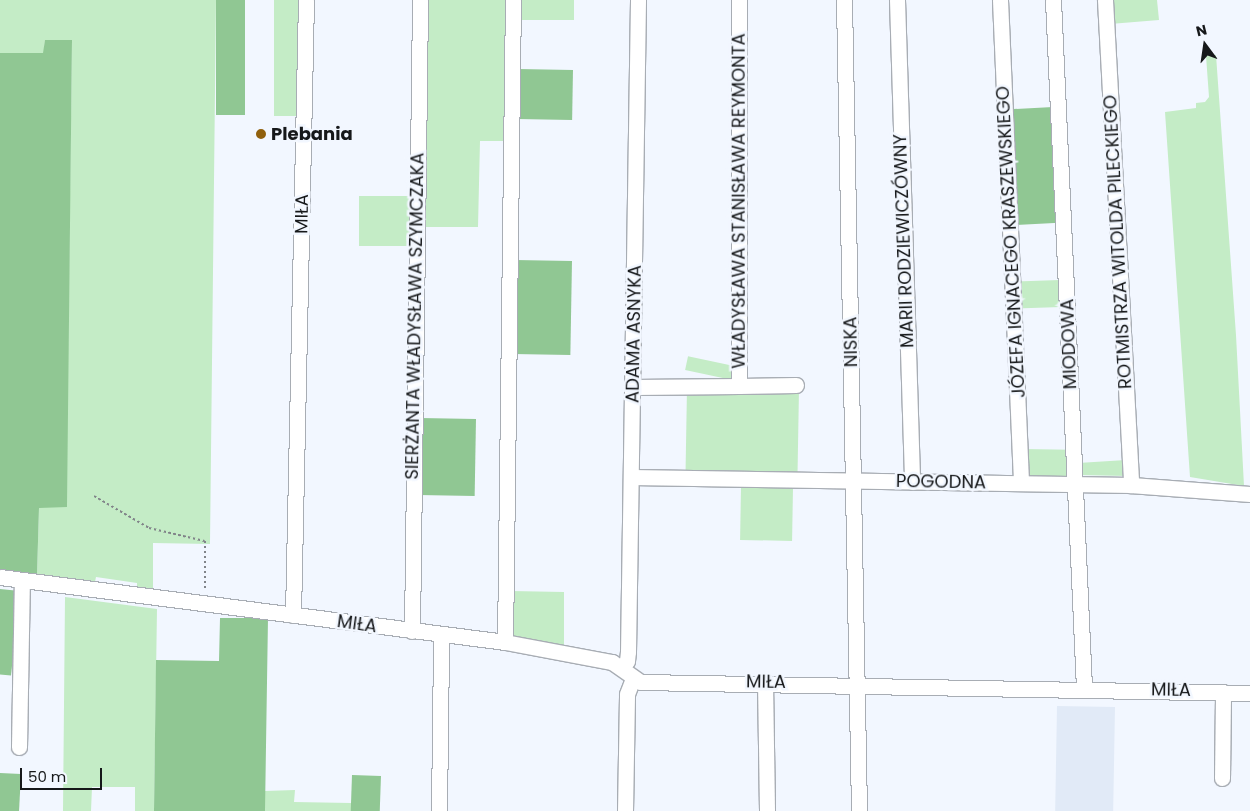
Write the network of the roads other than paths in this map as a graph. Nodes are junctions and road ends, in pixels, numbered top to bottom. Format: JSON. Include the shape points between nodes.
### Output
{"nodes":[{"id":1,"x":306,"y":0,"type":"edge"},
{"id":2,"x":420,"y":0,"type":"edge"},
{"id":3,"x":513,"y":0,"type":"edge"},
{"id":4,"x":638,"y":0,"type":"edge"},
{"id":5,"x":739,"y":0,"type":"edge"},
{"id":6,"x":844,"y":0,"type":"edge"},
{"id":7,"x":897,"y":0,"type":"edge"},
{"id":8,"x":1000,"y":0,"type":"edge"},
{"id":9,"x":1053,"y":0,"type":"edge"},
{"id":10,"x":1105,"y":0,"type":"edge"},
{"id":11,"x":796,"y":385,"type":"dead end"},
{"id":12,"x":739,"y":386,"type":"junction"},
{"id":13,"x":633,"y":387,"type":"junction"},
{"id":14,"x":631,"y":477,"type":"junction"},
{"id":15,"x":853,"y":481,"type":"junction"},
{"id":16,"x":912,"y":482,"type":"junction"},
{"id":17,"x":1022,"y":483,"type":"junction"},
{"id":18,"x":1076,"y":484,"type":"junction"},
{"id":19,"x":1132,"y":485,"type":"junction"},
{"id":20,"x":1250,"y":494,"type":"edge"},
{"id":21,"x":0,"y":577,"type":"edge"},
{"id":22,"x":22,"y":580,"type":"junction"},
{"id":23,"x":294,"y":615,"type":"junction"},
{"id":24,"x":412,"y":631,"type":"junction"},
{"id":25,"x":441,"y":635,"type":"junction"},
{"id":26,"x":505,"y":642,"type":"junction"},
{"id":27,"x":623,"y":666,"type":"junction"},
{"id":28,"x":633,"y":678,"type":"junction"},
{"id":29,"x":765,"y":682,"type":"junction"},
{"id":30,"x":858,"y":684,"type":"junction"},
{"id":31,"x":1084,"y":688,"type":"junction"},
{"id":32,"x":1223,"y":692,"type":"junction"},
{"id":33,"x":1250,"y":692,"type":"edge"},
{"id":34,"x":19,"y":747,"type":"dead end"},
{"id":35,"x":1222,"y":778,"type":"dead end"},
{"id":36,"x":439,"y":811,"type":"edge"},
{"id":37,"x":625,"y":811,"type":"edge"},
{"id":38,"x":767,"y":811,"type":"edge"},
{"id":39,"x":859,"y":811,"type":"edge"}],
"edges":[{"from":1,"to":23,"type":"street","name":"MIŁA"},
{"from":2,"to":24,"type":"street","name":"SIERŻANTA WŁADYSŁAWA SZYMCZAKA"},
{"from":3,"to":26,"type":"street"},
{"from":4,"to":13,"type":"street","name":"ADAMA ASNYKA"},
{"from":5,"to":12,"type":"street","name":"WŁADYSŁAWA STANISŁAWA REYMONTA"},
{"from":6,"to":15,"type":"street","name":"NISKA"},
{"from":7,"to":16,"type":"street","name":"MARII RODZIEWICZÓWNY"},
{"from":8,"to":17,"type":"street","name":"JÓZEFA IGNACEGO KRASZEWSKIEGO"},
{"from":9,"to":18,"type":"street","name":"MIODOWA"},
{"from":10,"to":19,"type":"street","name":"ROTMISTRZA WITOLDA PILECKIEGO"},
{"from":11,"to":12,"type":"street"},
{"from":12,"to":13,"type":"street","name":"WŁADYSŁAWA STANISŁAWA REYMONTA"},
{"from":13,"to":14,"type":"street","name":"ADAMA ASNYKA"},
{"from":14,"to":15,"type":"street","name":"POGODNA"},
{"from":14,"to":27,"type":"street","name":"ADAMA ASNYKA","via":[[628,652]]},
{"from":15,"to":16,"type":"street","name":"POGODNA"},
{"from":15,"to":30,"type":"street","name":"NISKA"},
{"from":16,"to":17,"type":"street","name":"POGODNA"},
{"from":17,"to":18,"type":"street","name":"POGODNA"},
{"from":18,"to":19,"type":"street","name":"POGODNA"},
{"from":18,"to":31,"type":"street","name":"MIODOWA"},
{"from":19,"to":20,"type":"street","name":"POGODNA"},
{"from":21,"to":22,"type":"street","name":"MIŁA"},
{"from":22,"to":23,"type":"street","name":"MIŁA"},
{"from":22,"to":34,"type":"street"},
{"from":23,"to":24,"type":"street","name":"MIŁA"},
{"from":24,"to":25,"type":"street","name":"MIŁA"},
{"from":25,"to":26,"type":"street","name":"MIŁA"},
{"from":25,"to":36,"type":"street"},
{"from":26,"to":27,"type":"street","name":"MIŁA"},
{"from":27,"to":28,"type":"street"},
{"from":28,"to":29,"type":"street","name":"MIŁA","via":[[641,682]]},
{"from":28,"to":37,"type":"street","via":[[627,694]]},
{"from":29,"to":30,"type":"street","name":"MIŁA"},
{"from":29,"to":38,"type":"street"},
{"from":30,"to":31,"type":"street","name":"MIŁA"},
{"from":30,"to":39,"type":"street","name":"NISKA"},
{"from":31,"to":32,"type":"street","name":"MIŁA"},
{"from":32,"to":33,"type":"street","name":"MIŁA"},
{"from":32,"to":35,"type":"street"}]}
